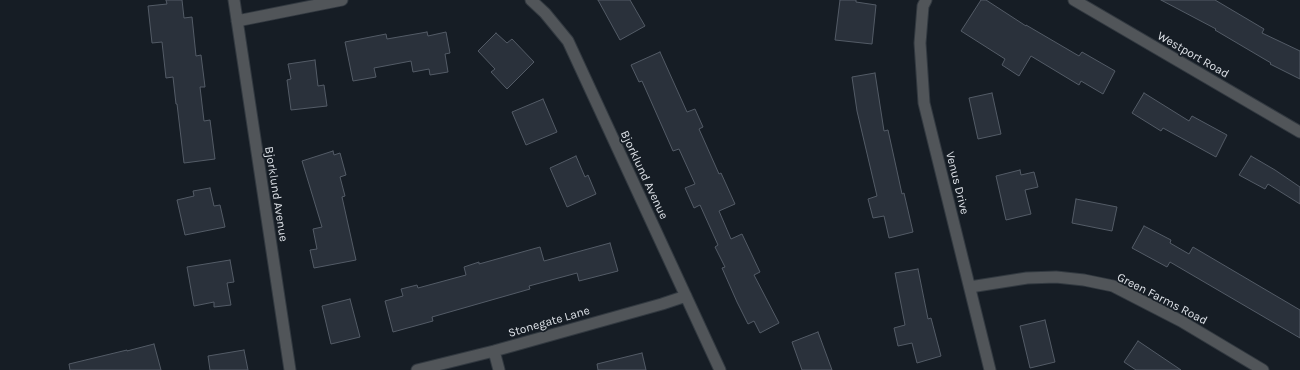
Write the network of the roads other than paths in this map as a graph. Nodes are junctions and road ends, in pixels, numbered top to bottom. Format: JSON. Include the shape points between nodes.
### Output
{"nodes":[{"id":1,"x":234,"y":0,"type":"edge"},
{"id":2,"x":342,"y":0,"type":"edge"},
{"id":3,"x":531,"y":0,"type":"edge"},
{"id":4,"x":926,"y":0,"type":"edge"},
{"id":5,"x":1074,"y":0,"type":"edge"},
{"id":6,"x":237,"y":21,"type":"junction"},
{"id":7,"x":1300,"y":132,"type":"edge"},
{"id":8,"x":970,"y":287,"type":"junction"},
{"id":9,"x":686,"y":296,"type":"junction"},
{"id":10,"x":494,"y":351,"type":"junction"},
{"id":11,"x":290,"y":370,"type":"edge"},
{"id":12,"x":417,"y":370,"type":"edge"},
{"id":13,"x":498,"y":370,"type":"edge"},
{"id":14,"x":720,"y":370,"type":"edge"},
{"id":15,"x":990,"y":370,"type":"edge"},
{"id":16,"x":1263,"y":370,"type":"edge"}],
"edges":[{"from":1,"to":6,"type":"street","name":"Bjorklund Avenue"},
{"from":2,"to":6,"type":"street"},
{"from":3,"to":9,"type":"street","name":"Bjorklund Avenue","via":[[568,41]]},
{"from":4,"to":8,"type":"street","name":"Venus Drive","via":[[923,6],[920,43],[924,103]]},
{"from":5,"to":7,"type":"street","name":"Westport Road"},
{"from":6,"to":11,"type":"street","name":"Bjorklund Avenue"},
{"from":8,"to":15,"type":"street","name":"Venus Drive"},
{"from":8,"to":16,"type":"street","name":"Green Farms Road","via":[[1028,278],[1056,277],[1113,286],[1181,321]]},
{"from":9,"to":10,"type":"street","name":"Stonegate Lane"},
{"from":9,"to":14,"type":"street","name":"Bjorklund Avenue"},
{"from":10,"to":12,"type":"street","name":"Stonegate Lane"},
{"from":10,"to":13,"type":"street"}]}
